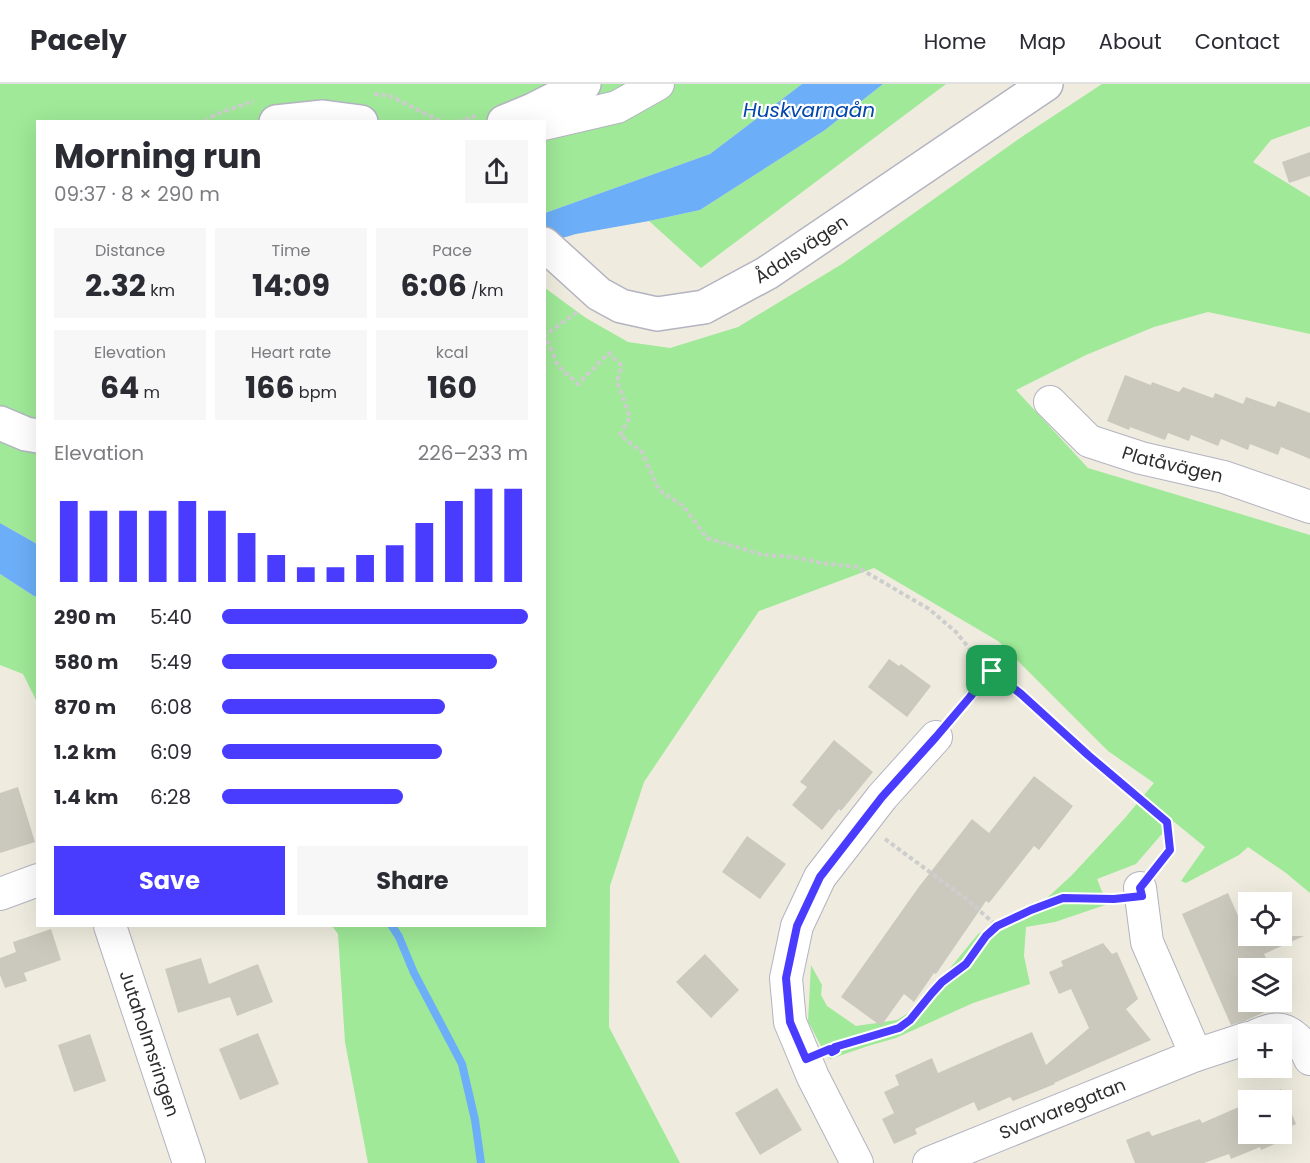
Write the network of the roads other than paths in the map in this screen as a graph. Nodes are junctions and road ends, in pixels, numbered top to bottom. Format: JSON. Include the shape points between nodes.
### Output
{"nodes":[{"id":1,"x":584,"y":84,"type":"edge"},
{"id":2,"x":658,"y":84,"type":"edge"},
{"id":3,"x":1046,"y":84,"type":"edge"},
{"id":4,"x":295,"y":120,"type":"edge"},
{"id":5,"x":346,"y":120,"type":"edge"},
{"id":6,"x":509,"y":120,"type":"edge"},
{"id":7,"x":546,"y":124,"type":"edge"},
{"id":8,"x":546,"y":246,"type":"edge"},
{"id":9,"x":1050,"y":402,"type":"dead end"},
{"id":10,"x":0,"y":423,"type":"edge"},
{"id":11,"x":36,"y":436,"type":"edge"},
{"id":12,"x":1310,"y":507,"type":"edge"},
{"id":13,"x":936,"y":737,"type":"road end"},
{"id":14,"x":36,"y":881,"type":"edge"},
{"id":15,"x":1141,"y":892,"type":"road end"},
{"id":16,"x":0,"y":894,"type":"edge"},
{"id":17,"x":110,"y":927,"type":"edge"},
{"id":18,"x":1292,"y":1035,"type":"edge"},
{"id":19,"x":1238,"y":1041,"type":"edge"},
{"id":20,"x":1196,"y":1055,"type":"junction"},
{"id":21,"x":1310,"y":1059,"type":"edge"},
{"id":22,"x":189,"y":1163,"type":"edge"},
{"id":23,"x":857,"y":1163,"type":"edge"},
{"id":24,"x":929,"y":1163,"type":"edge"}],
"edges":[{"from":1,"to":6,"type":"main road"},
{"from":2,"to":7,"type":"street","via":[[617,107]]},
{"from":3,"to":8,"type":"main road","name":"Ådalsvägen","via":[[767,273],[704,306],[657,314],[621,306],[599,294]]},
{"from":4,"to":5,"type":"main road"},
{"from":9,"to":12,"type":"street","name":"Platåvägen","via":[[1089,441],[1141,458],[1224,477]]},
{"from":10,"to":11,"type":"main road"},
{"from":13,"to":23,"type":"street","via":[[882,797],[820,877],[797,926],[786,978],[790,1022]]},
{"from":14,"to":16,"type":"street"},
{"from":15,"to":20,"type":"street","via":[[1146,942]]},
{"from":17,"to":22,"type":"street","name":"Jutaholmsringen"},
{"from":18,"to":21,"type":"street"},
{"from":19,"to":20,"type":"street","name":"Svarvaregatan"},
{"from":20,"to":24,"type":"street","name":"Svarvaregatan"}]}
